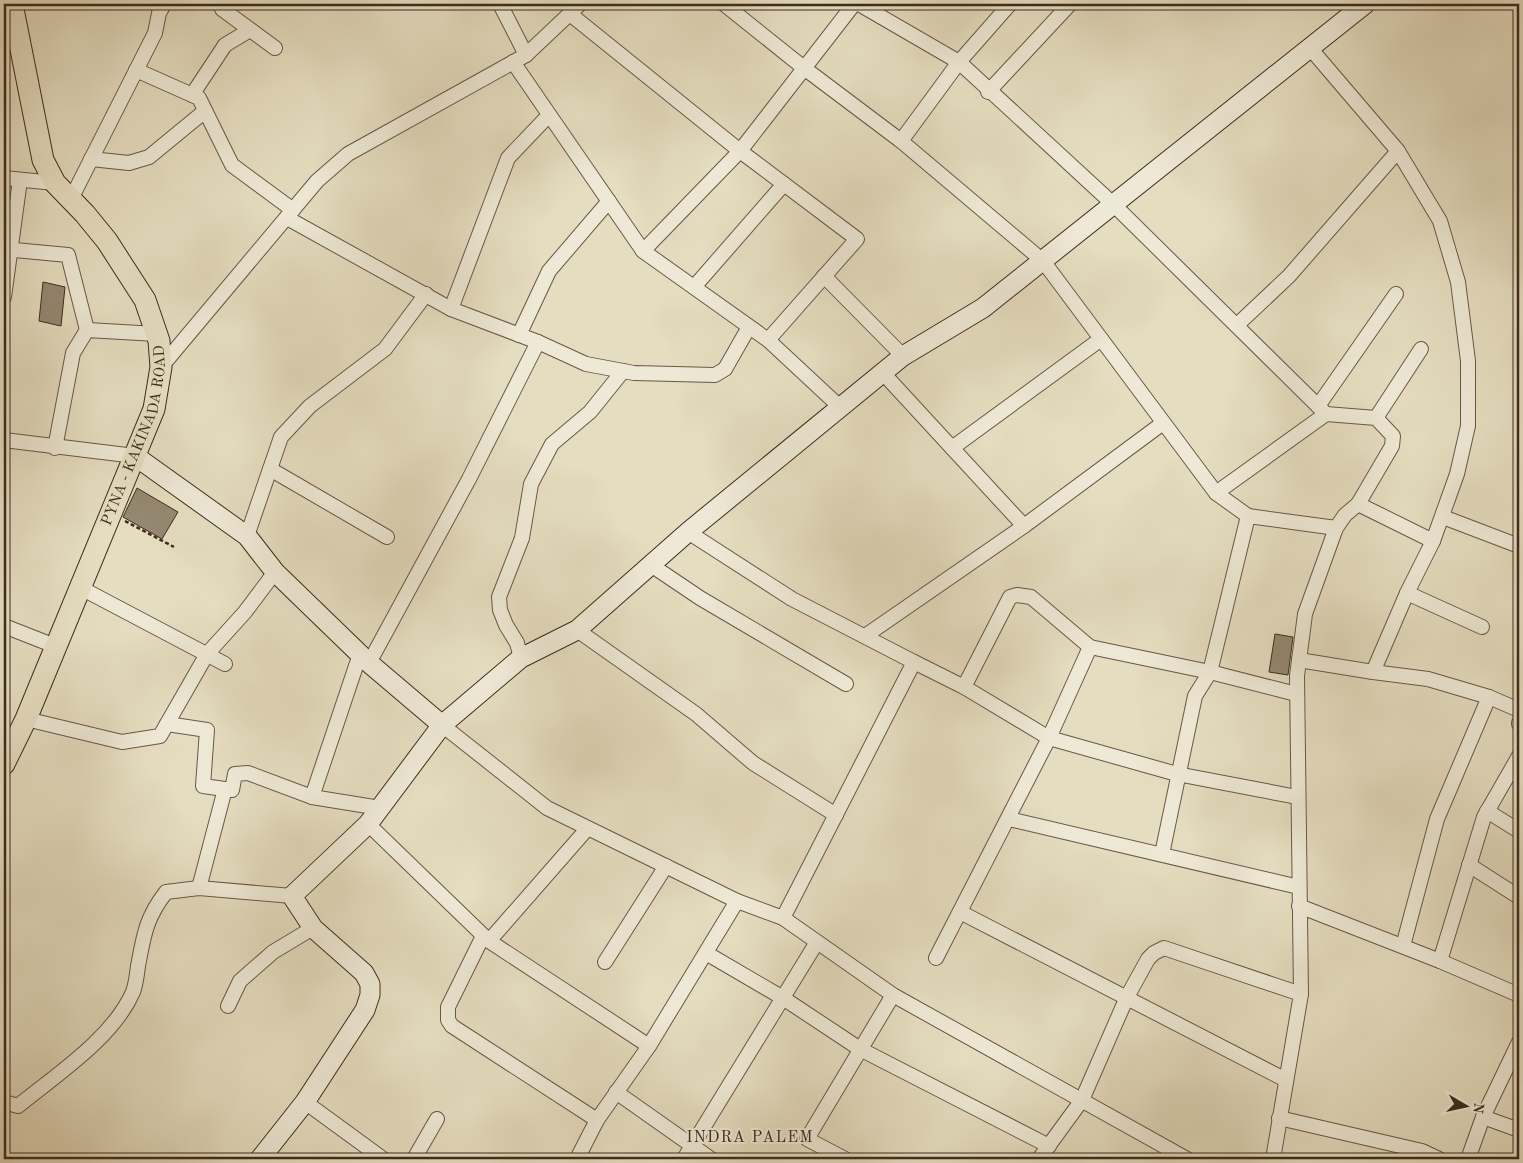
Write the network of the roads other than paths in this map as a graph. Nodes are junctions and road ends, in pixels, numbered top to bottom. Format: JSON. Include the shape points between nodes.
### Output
{"nodes":[{"id":1,"x":164,"y":4,"type":"edge"},
{"id":2,"x":229,"y":4,"type":"edge"},
{"id":3,"x":500,"y":4,"type":"edge"},
{"id":4,"x":580,"y":4,"type":"edge"},
{"id":5,"x":724,"y":4,"type":"edge"},
{"id":6,"x":854,"y":4,"type":"edge"},
{"id":7,"x":859,"y":4,"type":"edge"},
{"id":8,"x":1010,"y":4,"type":"edge"},
{"id":9,"x":1070,"y":4,"type":"edge"},
{"id":10,"x":1365,"y":4,"type":"edge"},
{"id":11,"x":10,"y":9,"type":"edge"},
{"id":12,"x":570,"y":14,"type":"junction"},
{"id":13,"x":250,"y":30,"type":"junction"},
{"id":14,"x":275,"y":48,"type":"dead end"},
{"id":15,"x":1310,"y":48,"type":"junction"},
{"id":16,"x":526,"y":55,"type":"junction"},
{"id":17,"x":513,"y":62,"type":"junction"},
{"id":18,"x":959,"y":62,"type":"junction"},
{"id":19,"x":804,"y":68,"type":"junction"},
{"id":20,"x":136,"y":70,"type":"junction"},
{"id":21,"x":988,"y":92,"type":"junction"},
{"id":22,"x":192,"y":95,"type":"junction"},
{"id":23,"x":205,"y":111,"type":"junction"},
{"id":24,"x":550,"y":115,"type":"junction"},
{"id":25,"x":902,"y":141,"type":"junction"},
{"id":26,"x":740,"y":151,"type":"junction"},
{"id":27,"x":1398,"y":151,"type":"junction"},
{"id":28,"x":91,"y":159,"type":"junction"},
{"id":29,"x":4,"y":178,"type":"edge"},
{"id":30,"x":20,"y":180,"type":"junction"},
{"id":31,"x":55,"y":183,"type":"junction"},
{"id":32,"x":784,"y":184,"type":"junction"},
{"id":33,"x":71,"y":199,"type":"junction"},
{"id":34,"x":609,"y":201,"type":"junction"},
{"id":35,"x":1113,"y":204,"type":"junction"},
{"id":36,"x":290,"y":214,"type":"junction"},
{"id":37,"x":7,"y":249,"type":"edge"},
{"id":38,"x":643,"y":251,"type":"junction"},
{"id":39,"x":1043,"y":261,"type":"junction"},
{"id":40,"x":824,"y":276,"type":"junction"},
{"id":41,"x":694,"y":287,"type":"junction"},
{"id":42,"x":426,"y":294,"type":"junction"},
{"id":43,"x":1396,"y":294,"type":"dead end"},
{"id":44,"x":4,"y":297,"type":"edge"},
{"id":45,"x":451,"y":309,"type":"junction"},
{"id":46,"x":1237,"y":325,"type":"junction"},
{"id":47,"x":749,"y":327,"type":"junction"},
{"id":48,"x":87,"y":330,"type":"junction"},
{"id":49,"x":157,"y":334,"type":"junction"},
{"id":50,"x":519,"y":335,"type":"junction"},
{"id":51,"x":1101,"y":339,"type":"junction"},
{"id":52,"x":768,"y":340,"type":"junction"},
{"id":53,"x":538,"y":342,"type":"junction"},
{"id":54,"x":1421,"y":349,"type":"dead end"},
{"id":55,"x":903,"y":356,"type":"junction"},
{"id":56,"x":161,"y":367,"type":"junction"},
{"id":57,"x":623,"y":371,"type":"junction"},
{"id":58,"x":883,"y":373,"type":"junction"},
{"id":59,"x":840,"y":407,"type":"junction"},
{"id":60,"x":1322,"y":410,"type":"junction"},
{"id":61,"x":1376,"y":418,"type":"junction"},
{"id":62,"x":1164,"y":423,"type":"junction"},
{"id":63,"x":4,"y":440,"type":"edge"},
{"id":64,"x":55,"y":448,"type":"junction"},
{"id":65,"x":952,"y":448,"type":"junction"},
{"id":66,"x":135,"y":456,"type":"junction"},
{"id":67,"x":270,"y":469,"type":"junction"},
{"id":68,"x":1216,"y":493,"type":"junction"},
{"id":69,"x":1358,"y":504,"type":"junction"},
{"id":70,"x":1248,"y":516,"type":"junction"},
{"id":71,"x":1442,"y":517,"type":"junction"},
{"id":72,"x":1024,"y":526,"type":"junction"},
{"id":73,"x":1336,"y":528,"type":"junction"},
{"id":74,"x":688,"y":532,"type":"junction"},
{"id":75,"x":247,"y":536,"type":"junction"},
{"id":76,"x":387,"y":537,"type":"dead end"},
{"id":77,"x":1434,"y":540,"type":"junction"},
{"id":78,"x":1519,"y":546,"type":"edge"},
{"id":79,"x":651,"y":565,"type":"junction"},
{"id":80,"x":275,"y":572,"type":"junction"},
{"id":81,"x":80,"y":587,"type":"junction"},
{"id":82,"x":1407,"y":593,"type":"junction"},
{"id":83,"x":4,"y":626,"type":"edge"},
{"id":84,"x":1482,"y":627,"type":"dead end"},
{"id":85,"x":577,"y":630,"type":"junction"},
{"id":86,"x":865,"y":636,"type":"junction"},
{"id":87,"x":54,"y":646,"type":"junction"},
{"id":88,"x":1090,"y":647,"type":"junction"},
{"id":89,"x":207,"y":654,"type":"junction"},
{"id":90,"x":365,"y":658,"type":"junction"},
{"id":91,"x":521,"y":658,"type":"junction"},
{"id":92,"x":1299,"y":660,"type":"junction"},
{"id":93,"x":914,"y":662,"type":"junction"},
{"id":94,"x":225,"y":664,"type":"dead end"},
{"id":95,"x":1210,"y":672,"type":"junction"},
{"id":96,"x":1373,"y":672,"type":"junction"},
{"id":97,"x":846,"y":684,"type":"dead end"},
{"id":98,"x":964,"y":687,"type":"junction"},
{"id":99,"x":1296,"y":694,"type":"junction"},
{"id":100,"x":1489,"y":697,"type":"junction"},
{"id":101,"x":1519,"y":710,"type":"edge"},
{"id":102,"x":26,"y":719,"type":"junction"},
{"id":103,"x":167,"y":724,"type":"junction"},
{"id":104,"x":442,"y":725,"type":"junction"},
{"id":105,"x":10,"y":737,"type":"edge"},
{"id":106,"x":1049,"y":738,"type":"junction"},
{"id":107,"x":1519,"y":756,"type":"edge"},
{"id":108,"x":4,"y":764,"type":"edge"},
{"id":109,"x":1177,"y":774,"type":"junction"},
{"id":110,"x":225,"y":789,"type":"junction"},
{"id":111,"x":312,"y":797,"type":"junction"},
{"id":112,"x":1297,"y":797,"type":"junction"},
{"id":113,"x":380,"y":808,"type":"junction"},
{"id":114,"x":1487,"y":812,"type":"junction"},
{"id":115,"x":836,"y":815,"type":"junction"},
{"id":116,"x":1009,"y":820,"type":"junction"},
{"id":117,"x":368,"y":824,"type":"junction"},
{"id":118,"x":587,"y":829,"type":"junction"},
{"id":119,"x":1519,"y":831,"type":"edge"},
{"id":120,"x":1162,"y":854,"type":"junction"},
{"id":121,"x":1469,"y":865,"type":"junction"},
{"id":122,"x":666,"y":866,"type":"junction"},
{"id":123,"x":1299,"y":887,"type":"junction"},
{"id":124,"x":199,"y":888,"type":"junction"},
{"id":125,"x":292,"y":896,"type":"junction"},
{"id":126,"x":1519,"y":897,"type":"edge"},
{"id":127,"x":737,"y":901,"type":"junction"},
{"id":128,"x":1299,"y":906,"type":"junction"},
{"id":129,"x":960,"y":912,"type":"junction"},
{"id":130,"x":783,"y":918,"type":"junction"},
{"id":131,"x":313,"y":928,"type":"junction"},
{"id":132,"x":486,"y":938,"type":"junction"},
{"id":133,"x":817,"y":942,"type":"junction"},
{"id":134,"x":1403,"y":946,"type":"junction"},
{"id":135,"x":706,"y":953,"type":"junction"},
{"id":136,"x":936,"y":958,"type":"dead end"},
{"id":137,"x":1440,"y":961,"type":"junction"},
{"id":138,"x":605,"y":962,"type":"dead end"},
{"id":139,"x":1301,"y":994,"type":"junction"},
{"id":140,"x":893,"y":995,"type":"junction"},
{"id":141,"x":1519,"y":995,"type":"edge"},
{"id":142,"x":1127,"y":997,"type":"junction"},
{"id":143,"x":783,"y":998,"type":"junction"},
{"id":144,"x":228,"y":1006,"type":"dead end"},
{"id":145,"x":1519,"y":1042,"type":"edge"},
{"id":146,"x":649,"y":1046,"type":"junction"},
{"id":147,"x":860,"y":1049,"type":"junction"},
{"id":148,"x":1286,"y":1080,"type":"junction"},
{"id":149,"x":616,"y":1092,"type":"junction"},
{"id":150,"x":1082,"y":1100,"type":"junction"},
{"id":151,"x":4,"y":1102,"type":"edge"},
{"id":152,"x":305,"y":1102,"type":"junction"},
{"id":153,"x":1483,"y":1117,"type":"junction"},
{"id":154,"x":1279,"y":1118,"type":"junction"},
{"id":155,"x":437,"y":1120,"type":"dead end"},
{"id":156,"x":597,"y":1120,"type":"junction"},
{"id":157,"x":1519,"y":1130,"type":"edge"},
{"id":158,"x":1048,"y":1146,"type":"junction"},
{"id":159,"x":692,"y":1147,"type":"junction"},
{"id":160,"x":1168,"y":1154,"type":"edge"},
{"id":161,"x":260,"y":1159,"type":"edge"},
{"id":162,"x":383,"y":1159,"type":"edge"},
{"id":163,"x":414,"y":1159,"type":"edge"},
{"id":164,"x":577,"y":1159,"type":"edge"},
{"id":165,"x":684,"y":1159,"type":"edge"},
{"id":166,"x":711,"y":1159,"type":"edge"},
{"id":167,"x":845,"y":1159,"type":"edge"},
{"id":168,"x":1039,"y":1159,"type":"edge"},
{"id":169,"x":1187,"y":1159,"type":"edge"},
{"id":170,"x":1273,"y":1159,"type":"edge"},
{"id":171,"x":1439,"y":1159,"type":"edge"},
{"id":172,"x":1468,"y":1159,"type":"edge"}],
"edges":[{"from":1,"to":20,"type":"street","via":[[155,33]]},
{"from":2,"to":13,"type":"street","via":[[222,9]]},
{"from":3,"to":16,"type":"street"},
{"from":4,"to":12,"type":"street"},
{"from":5,"to":19,"type":"street"},
{"from":6,"to":19,"type":"street"},
{"from":7,"to":18,"type":"street"},
{"from":8,"to":18,"type":"street"},
{"from":9,"to":21,"type":"street"},
{"from":10,"to":15,"type":"street"},
{"from":11,"to":31,"type":"main road","name":"PYNA - KAKINADA ROAD","via":[[42,160]]},
{"from":12,"to":16,"type":"street"},
{"from":12,"to":26,"type":"street"},
{"from":13,"to":14,"type":"street"},
{"from":13,"to":22,"type":"street","via":[[225,45]]},
{"from":15,"to":27,"type":"street"},
{"from":15,"to":35,"type":"street"},
{"from":16,"to":17,"type":"street"},
{"from":17,"to":24,"type":"street"},
{"from":17,"to":36,"type":"street","via":[[348,154],[317,182]]},
{"from":18,"to":21,"type":"street"},
{"from":18,"to":25,"type":"street"},
{"from":19,"to":25,"type":"street"},
{"from":19,"to":26,"type":"street"},
{"from":20,"to":22,"type":"street"},
{"from":20,"to":28,"type":"street"},
{"from":21,"to":35,"type":"street"},
{"from":22,"to":23,"type":"street","via":[[199,98]]},
{"from":23,"to":28,"type":"street","via":[[149,156],[128,163]]},
{"from":23,"to":36,"type":"street","via":[[232,165]]},
{"from":24,"to":34,"type":"street"},
{"from":24,"to":45,"type":"street","via":[[508,158]]},
{"from":25,"to":39,"type":"street"},
{"from":26,"to":32,"type":"street"},
{"from":26,"to":38,"type":"street"},
{"from":27,"to":46,"type":"street","via":[[1289,276]]},
{"from":27,"to":71,"type":"street","via":[[1440,220],[1458,282],[1468,361],[1468,426],[1457,474]]},
{"from":28,"to":33,"type":"street"},
{"from":29,"to":30,"type":"street"},
{"from":30,"to":31,"type":"street"},
{"from":30,"to":37,"type":"street"},
{"from":31,"to":33,"type":"main road","name":"PYNA - KAKINADA ROAD"},
{"from":32,"to":40,"type":"street","via":[[857,238]]},
{"from":32,"to":41,"type":"street"},
{"from":33,"to":49,"type":"main road","name":"PYNA - KAKINADA ROAD","via":[[107,241],[140,292]]},
{"from":34,"to":38,"type":"street"},
{"from":34,"to":50,"type":"street","via":[[548,271]]},
{"from":35,"to":39,"type":"street"},
{"from":35,"to":46,"type":"street"},
{"from":36,"to":42,"type":"street"},
{"from":36,"to":56,"type":"street"},
{"from":37,"to":44,"type":"street"},
{"from":37,"to":48,"type":"street","via":[[68,255]]},
{"from":38,"to":41,"type":"street"},
{"from":39,"to":51,"type":"street"},
{"from":39,"to":55,"type":"street","via":[[984,308]]},
{"from":40,"to":52,"type":"street"},
{"from":40,"to":55,"type":"street"},
{"from":41,"to":47,"type":"street"},
{"from":42,"to":45,"type":"street"},
{"from":42,"to":67,"type":"street","via":[[385,349],[310,406],[285,431]]},
{"from":43,"to":60,"type":"street"},
{"from":45,"to":50,"type":"street"},
{"from":46,"to":60,"type":"street"},
{"from":47,"to":52,"type":"street"},
{"from":47,"to":57,"type":"street","via":[[725,369],[715,375]]},
{"from":48,"to":49,"type":"street"},
{"from":48,"to":64,"type":"street","via":[[73,353]]},
{"from":49,"to":56,"type":"main road","name":"PYNA - KAKINADA ROAD"},
{"from":50,"to":53,"type":"street"},
{"from":51,"to":62,"type":"street"},
{"from":51,"to":65,"type":"street"},
{"from":52,"to":59,"type":"street"},
{"from":53,"to":57,"type":"street","via":[[586,364]]},
{"from":53,"to":90,"type":"street","via":[[469,479]]},
{"from":54,"to":61,"type":"street"},
{"from":55,"to":58,"type":"street"},
{"from":56,"to":66,"type":"main road","name":"PYNA - KAKINADA ROAD","via":[[154,409]]},
{"from":57,"to":91,"type":"street","via":[[590,412],[552,444],[531,484],[522,538],[499,597],[500,610]]},
{"from":58,"to":59,"type":"street"},
{"from":58,"to":65,"type":"street"},
{"from":59,"to":74,"type":"street"},
{"from":60,"to":61,"type":"street"},
{"from":60,"to":68,"type":"street"},
{"from":61,"to":69,"type":"street","via":[[1393,436],[1392,446]]},
{"from":62,"to":68,"type":"street"},
{"from":62,"to":72,"type":"street"},
{"from":63,"to":64,"type":"street"},
{"from":64,"to":66,"type":"street"},
{"from":65,"to":72,"type":"street"},
{"from":66,"to":75,"type":"street"},
{"from":66,"to":81,"type":"main road","name":"PYNA - KAKINADA ROAD"},
{"from":67,"to":75,"type":"street"},
{"from":67,"to":76,"type":"street"},
{"from":68,"to":70,"type":"street"},
{"from":69,"to":73,"type":"street","via":[[1345,514]]},
{"from":69,"to":77,"type":"street"},
{"from":70,"to":73,"type":"street"},
{"from":70,"to":95,"type":"street"},
{"from":71,"to":77,"type":"street"},
{"from":71,"to":78,"type":"street"},
{"from":72,"to":86,"type":"street"},
{"from":73,"to":92,"type":"street","via":[[1305,614]]},
{"from":74,"to":79,"type":"street"},
{"from":74,"to":86,"type":"street","via":[[792,599]]},
{"from":75,"to":80,"type":"street"},
{"from":77,"to":82,"type":"street"},
{"from":79,"to":85,"type":"street"},
{"from":79,"to":97,"type":"street","via":[[700,598]]},
{"from":80,"to":89,"type":"street"},
{"from":80,"to":90,"type":"street"},
{"from":81,"to":87,"type":"main road","name":"PYNA - KAKINADA ROAD"},
{"from":81,"to":89,"type":"street"},
{"from":82,"to":84,"type":"street"},
{"from":82,"to":96,"type":"street"},
{"from":83,"to":87,"type":"street"},
{"from":85,"to":91,"type":"street"},
{"from":85,"to":115,"type":"street","via":[[696,714],[752,763]]},
{"from":86,"to":93,"type":"street"},
{"from":87,"to":102,"type":"main road","name":"PYNA - KAKINADA ROAD"},
{"from":88,"to":95,"type":"street"},
{"from":88,"to":98,"type":"street","via":[[1031,597],[1010,597]]},
{"from":88,"to":106,"type":"street"},
{"from":89,"to":94,"type":"street"},
{"from":89,"to":103,"type":"street"},
{"from":90,"to":104,"type":"street"},
{"from":90,"to":111,"type":"street"},
{"from":91,"to":104,"type":"street"},
{"from":92,"to":96,"type":"street"},
{"from":92,"to":99,"type":"street"},
{"from":93,"to":98,"type":"street"},
{"from":93,"to":115,"type":"street"},
{"from":95,"to":99,"type":"street"},
{"from":95,"to":109,"type":"street","via":[[1194,696]]},
{"from":96,"to":100,"type":"street","via":[[1428,679]]},
{"from":98,"to":106,"type":"street"},
{"from":99,"to":112,"type":"street"},
{"from":100,"to":101,"type":"street"},
{"from":100,"to":134,"type":"street","via":[[1437,819]]},
{"from":102,"to":103,"type":"street","via":[[122,742],[160,736]]},
{"from":102,"to":105,"type":"main road","name":"PYNA - KAKINADA ROAD"},
{"from":103,"to":110,"type":"street","via":[[208,730],[203,786]]},
{"from":104,"to":113,"type":"street"},
{"from":104,"to":118,"type":"street","via":[[546,808]]},
{"from":105,"to":108,"type":"main road","name":"PYNA - KAKINADA ROAD"},
{"from":106,"to":109,"type":"street"},
{"from":106,"to":116,"type":"street"},
{"from":107,"to":114,"type":"street"},
{"from":109,"to":112,"type":"street"},
{"from":109,"to":120,"type":"street"},
{"from":110,"to":111,"type":"street","via":[[232,790],[235,774],[248,773]]},
{"from":110,"to":124,"type":"street"},
{"from":111,"to":113,"type":"street"},
{"from":112,"to":123,"type":"street"},
{"from":113,"to":117,"type":"street"},
{"from":114,"to":119,"type":"street"},
{"from":114,"to":121,"type":"street"},
{"from":115,"to":130,"type":"street"},
{"from":116,"to":120,"type":"street"},
{"from":116,"to":129,"type":"street"},
{"from":117,"to":125,"type":"street"},
{"from":117,"to":132,"type":"street"},
{"from":118,"to":122,"type":"street"},
{"from":118,"to":132,"type":"street"},
{"from":120,"to":123,"type":"street"},
{"from":121,"to":126,"type":"street"},
{"from":121,"to":137,"type":"street"},
{"from":122,"to":127,"type":"street"},
{"from":122,"to":138,"type":"street"},
{"from":123,"to":128,"type":"street"},
{"from":124,"to":125,"type":"street"},
{"from":124,"to":151,"type":"street","via":[[166,892],[151,912],[134,990],[123,1010],[98,1040],[18,1106]]},
{"from":125,"to":131,"type":"street"},
{"from":127,"to":130,"type":"street"},
{"from":127,"to":135,"type":"street"},
{"from":128,"to":134,"type":"street"},
{"from":128,"to":139,"type":"street"},
{"from":129,"to":136,"type":"street"},
{"from":129,"to":142,"type":"street"},
{"from":130,"to":133,"type":"street"},
{"from":131,"to":144,"type":"street","via":[[273,952],[245,976]]},
{"from":131,"to":152,"type":"street","via":[[364,973],[370,984],[370,995],[366,1010]]},
{"from":132,"to":146,"type":"street"},
{"from":132,"to":156,"type":"street","via":[[448,1007],[448,1020],[452,1026]]},
{"from":133,"to":140,"type":"street"},
{"from":133,"to":143,"type":"street"},
{"from":134,"to":137,"type":"street"},
{"from":135,"to":143,"type":"street"},
{"from":135,"to":146,"type":"street"},
{"from":137,"to":141,"type":"street"},
{"from":139,"to":142,"type":"street","via":[[1164,948],[1148,959]]},
{"from":139,"to":148,"type":"street"},
{"from":140,"to":147,"type":"street"},
{"from":140,"to":150,"type":"street"},
{"from":142,"to":148,"type":"street"},
{"from":142,"to":150,"type":"street"},
{"from":143,"to":147,"type":"street"},
{"from":143,"to":159,"type":"street"},
{"from":145,"to":153,"type":"street"},
{"from":146,"to":149,"type":"street"},
{"from":147,"to":158,"type":"street"},
{"from":147,"to":167,"type":"street","via":[[807,1139]]},
{"from":148,"to":154,"type":"street"},
{"from":149,"to":156,"type":"street"},
{"from":149,"to":159,"type":"street"},
{"from":150,"to":158,"type":"street"},
{"from":150,"to":160,"type":"street"},
{"from":152,"to":161,"type":"street"},
{"from":152,"to":162,"type":"street"},
{"from":153,"to":157,"type":"street"},
{"from":153,"to":172,"type":"street"},
{"from":154,"to":170,"type":"street"},
{"from":154,"to":171,"type":"street","via":[[1422,1151]]},
{"from":155,"to":163,"type":"street"},
{"from":156,"to":164,"type":"street"},
{"from":158,"to":168,"type":"street"},
{"from":159,"to":165,"type":"street"},
{"from":159,"to":166,"type":"street"},
{"from":160,"to":169,"type":"street"}]}
